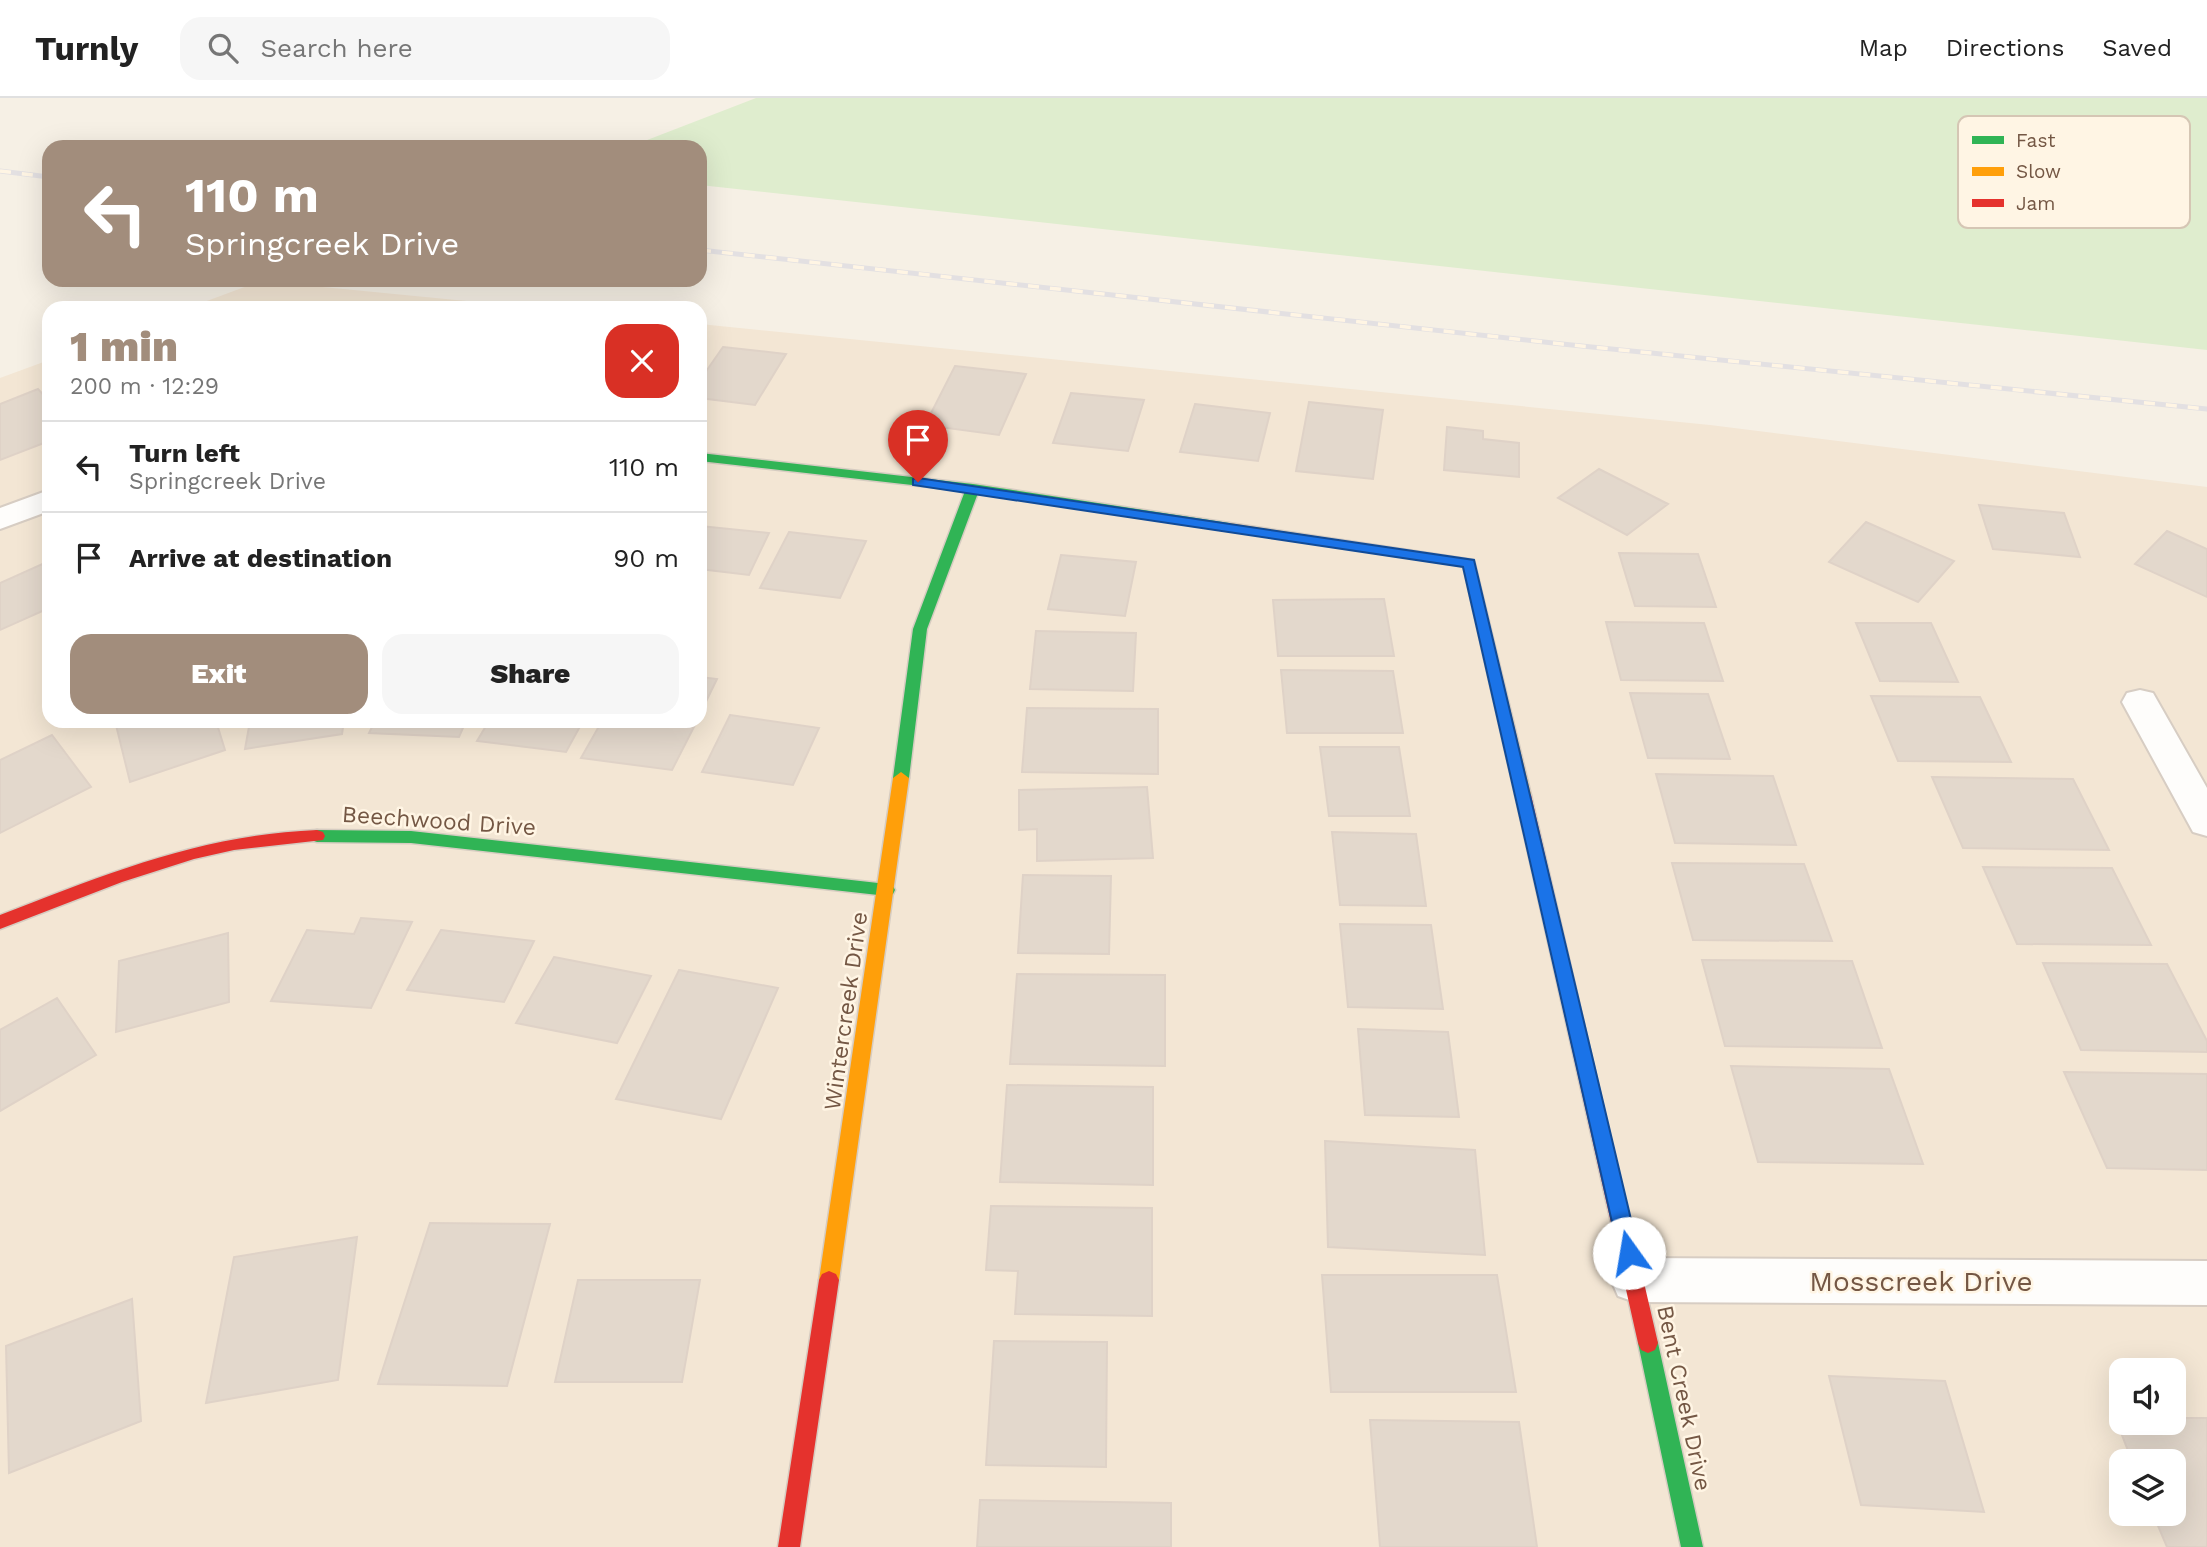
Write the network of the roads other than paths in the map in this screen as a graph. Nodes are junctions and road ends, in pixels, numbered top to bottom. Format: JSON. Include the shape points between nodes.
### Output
{"nodes":[{"id":1,"x":707,"y":458,"type":"edge"},
{"id":2,"x":972,"y":488,"type":"junction"},
{"id":3,"x":42,"y":503,"type":"edge"},
{"id":4,"x":0,"y":519,"type":"edge"},
{"id":5,"x":2140,"y":702,"type":"dead end"},
{"id":6,"x":2207,"y":822,"type":"edge"},
{"id":7,"x":887,"y":890,"type":"junction"},
{"id":8,"x":0,"y":922,"type":"edge"},
{"id":9,"x":1635,"y":1280,"type":"junction"},
{"id":10,"x":2207,"y":1283,"type":"edge"},
{"id":11,"x":789,"y":1547,"type":"edge"},
{"id":12,"x":1692,"y":1547,"type":"edge"}],
"edges":[{"from":1,"to":2,"type":"street"},
{"from":2,"to":7,"type":"street","name":"Wintercreek Drive","via":[[920,629]]},
{"from":2,"to":9,"type":"street","name":"Bent Creek Drive","via":[[1469,563]]},
{"from":3,"to":4,"type":"street"},
{"from":5,"to":6,"type":"street"},
{"from":7,"to":8,"type":"street","name":"Beechwood Drive","via":[[411,837],[278,836],[180,854]]},
{"from":7,"to":11,"type":"street","name":"Wintercreek Drive"},
{"from":9,"to":10,"type":"street","name":"Mosscreek Drive"},
{"from":9,"to":12,"type":"street","name":"Bent Creek Drive"}]}
